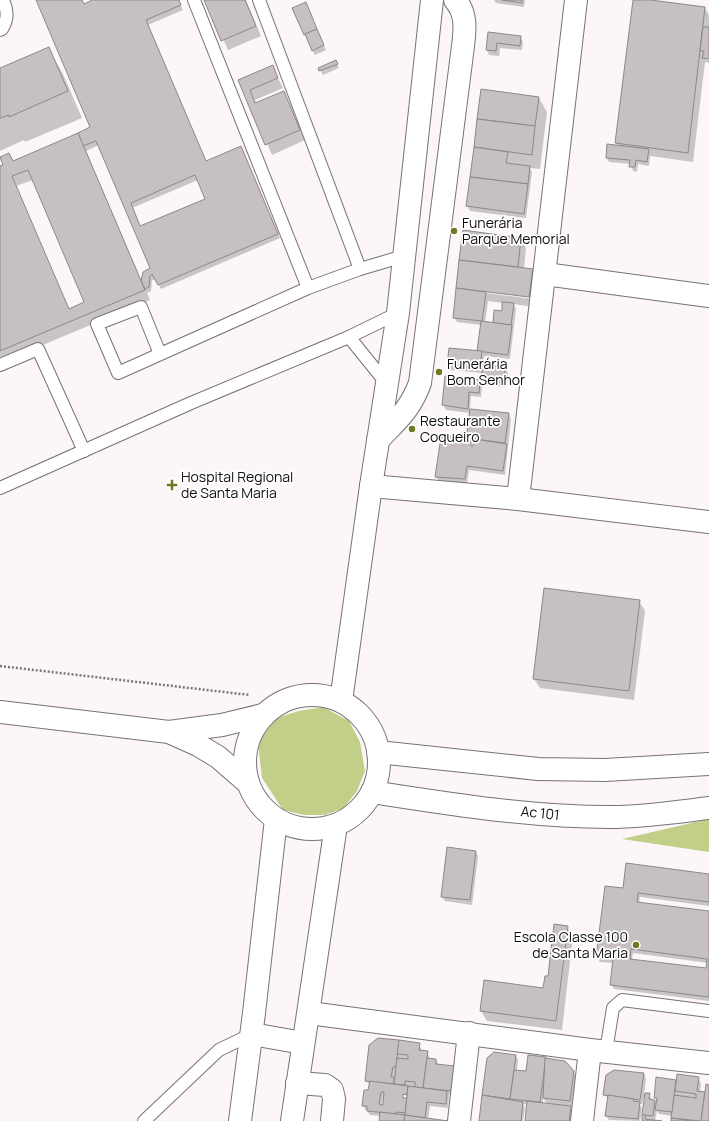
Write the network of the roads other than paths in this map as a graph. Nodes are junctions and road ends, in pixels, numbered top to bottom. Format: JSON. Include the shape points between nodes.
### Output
{"nodes":[{"id":1,"x":3,"y":0,"type":"edge"},
{"id":2,"x":194,"y":0,"type":"edge"},
{"id":3,"x":259,"y":0,"type":"edge"},
{"id":4,"x":432,"y":0,"type":"edge"},
{"id":5,"x":455,"y":0,"type":"edge"},
{"id":6,"x":576,"y":0,"type":"edge"},
{"id":7,"x":0,"y":30,"type":"edge"},
{"id":8,"x":404,"y":256,"type":"junction"},
{"id":9,"x":360,"y":269,"type":"junction"},
{"id":10,"x":545,"y":274,"type":"junction"},
{"id":11,"x":308,"y":288,"type":"junction"},
{"id":12,"x":709,"y":296,"type":"edge"},
{"id":13,"x":398,"y":313,"type":"junction"},
{"id":14,"x":349,"y":337,"type":"junction"},
{"id":15,"x":160,"y":354,"type":"junction"},
{"id":16,"x":0,"y":366,"type":"edge"},
{"id":17,"x":387,"y":384,"type":"junction"},
{"id":18,"x":378,"y":440,"type":"junction"},
{"id":19,"x":84,"y":451,"type":"junction"},
{"id":20,"x":371,"y":486,"type":"junction"},
{"id":21,"x":0,"y":488,"type":"edge"},
{"id":22,"x":518,"y":499,"type":"junction"},
{"id":23,"x":709,"y":522,"type":"edge"},
{"id":24,"x":341,"y":701,"type":"junction"},
{"id":25,"x":269,"y":702,"type":"junction"},
{"id":26,"x":0,"y":712,"type":"edge"},
{"id":27,"x":169,"y":732,"type":"junction"},
{"id":28,"x":378,"y":752,"type":"junction"},
{"id":29,"x":709,"y":764,"type":"edge"},
{"id":30,"x":248,"y":783,"type":"junction"},
{"id":31,"x":372,"y":792,"type":"junction"},
{"id":32,"x":709,"y":808,"type":"edge"},
{"id":33,"x":276,"y":819,"type":"junction"},
{"id":34,"x":336,"y":825,"type":"junction"},
{"id":35,"x":709,"y":1011,"type":"edge"},
{"id":36,"x":309,"y":1013,"type":"junction"},
{"id":37,"x":469,"y":1033,"type":"junction"},
{"id":38,"x":252,"y":1034,"type":"junction"},
{"id":39,"x":303,"y":1043,"type":"junction"},
{"id":40,"x":598,"y":1050,"type":"junction"},
{"id":41,"x":709,"y":1063,"type":"edge"},
{"id":42,"x":297,"y":1083,"type":"junction"},
{"id":43,"x":144,"y":1121,"type":"edge"},
{"id":44,"x":240,"y":1121,"type":"edge"},
{"id":45,"x":292,"y":1121,"type":"edge"},
{"id":46,"x":332,"y":1121,"type":"edge"},
{"id":47,"x":460,"y":1121,"type":"edge"},
{"id":48,"x":582,"y":1121,"type":"edge"}],
"edges":[{"from":1,"to":7,"type":"lane","via":[[7,16]]},
{"from":2,"to":11,"type":"lane"},
{"from":3,"to":9,"type":"lane"},
{"from":4,"to":8,"type":"street"},
{"from":5,"to":18,"type":"street","via":[[460,6],[465,25],[420,384],[414,400]]},
{"from":6,"to":10,"type":"street"},
{"from":8,"to":9,"type":"lane"},
{"from":8,"to":13,"type":"street"},
{"from":9,"to":11,"type":"lane"},
{"from":10,"to":12,"type":"street"},
{"from":10,"to":22,"type":"street"},
{"from":11,"to":15,"type":"lane"},
{"from":13,"to":14,"type":"lane"},
{"from":13,"to":17,"type":"street"},
{"from":14,"to":17,"type":"lane"},
{"from":14,"to":19,"type":"lane"},
{"from":15,"to":15,"type":"lane","via":[[141,307],[97,324],[118,373]]},
{"from":16,"to":19,"type":"lane","via":[[38,349]]},
{"from":17,"to":18,"type":"street"},
{"from":18,"to":20,"type":"street"},
{"from":19,"to":21,"type":"lane"},
{"from":20,"to":22,"type":"street"},
{"from":20,"to":24,"type":"street"},
{"from":22,"to":23,"type":"street"},
{"from":24,"to":25,"type":"street","via":[[314,694]]},
{"from":24,"to":28,"type":"street","via":[[359,714],[372,731]]},
{"from":25,"to":27,"type":"street","via":[[222,725]]},
{"from":25,"to":30,"type":"street","via":[[250,735],[244,759]]},
{"from":26,"to":27,"type":"street"},
{"from":27,"to":30,"type":"street","via":[[218,757]]},
{"from":28,"to":29,"type":"street","via":[[538,769],[604,770]]},
{"from":28,"to":31,"type":"street","via":[[378,772]]},
{"from":30,"to":33,"type":"street","via":[[259,804]]},
{"from":31,"to":32,"type":"street","name":"Ac 101","via":[[564,816],[611,817]]},
{"from":31,"to":34,"type":"street","via":[[359,810]]},
{"from":33,"to":34,"type":"street","via":[[295,827],[309,829]]},
{"from":33,"to":38,"type":"street"},
{"from":34,"to":36,"type":"street"},
{"from":35,"to":40,"type":"lane","via":[[622,1000],[613,1008]]},
{"from":36,"to":37,"type":"street"},
{"from":36,"to":39,"type":"street"},
{"from":37,"to":40,"type":"street"},
{"from":37,"to":47,"type":"street"},
{"from":38,"to":39,"type":"street"},
{"from":38,"to":43,"type":"lane","via":[[219,1050]]},
{"from":38,"to":44,"type":"street"},
{"from":39,"to":42,"type":"street"},
{"from":40,"to":41,"type":"street"},
{"from":40,"to":48,"type":"street"},
{"from":42,"to":45,"type":"street"},
{"from":42,"to":46,"type":"street","via":[[325,1086],[332,1090]]}]}
